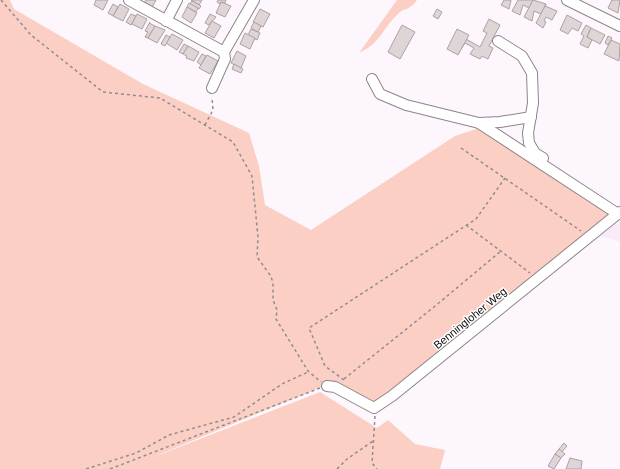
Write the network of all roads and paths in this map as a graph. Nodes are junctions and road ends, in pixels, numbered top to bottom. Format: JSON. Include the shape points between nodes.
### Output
{"nodes":[{"id":1,"x":1,"y":0,"type":"edge"},
{"id":2,"x":129,"y":0,"type":"edge"},
{"id":3,"x":178,"y":0,"type":"edge"},
{"id":4,"x":254,"y":0,"type":"edge"},
{"id":5,"x":567,"y":0,"type":"edge"},
{"id":6,"x":166,"y":21,"type":"junction"},
{"id":7,"x":620,"y":26,"type":"edge"},
{"id":8,"x":498,"y":41,"type":"dead end"},
{"id":9,"x":224,"y":52,"type":"junction"},
{"id":10,"x":372,"y":79,"type":"dead end"},
{"id":11,"x":212,"y":88,"type":"joint"},
{"id":12,"x":531,"y":117,"type":"junction"},
{"id":13,"x":479,"y":123,"type":"junction"},
{"id":14,"x":205,"y":125,"type":"junction"},
{"id":15,"x":461,"y":148,"type":"dead end"},
{"id":16,"x":505,"y":178,"type":"junction"},
{"id":17,"x":619,"y":211,"type":"edge"},
{"id":18,"x":466,"y":225,"type":"junction"},
{"id":19,"x":589,"y":237,"type":"junction"},
{"id":20,"x":501,"y":251,"type":"junction"},
{"id":21,"x":538,"y":278,"type":"junction"},
{"id":22,"x":308,"y":371,"type":"junction"},
{"id":23,"x":344,"y":380,"type":"junction"},
{"id":24,"x":331,"y":386,"type":"junction"},
{"id":25,"x":374,"y":408,"type":"junction"},
{"id":26,"x":374,"y":441,"type":"junction"},
{"id":27,"x":86,"y":469,"type":"edge"},
{"id":28,"x":110,"y":469,"type":"edge"},
{"id":29,"x":337,"y":469,"type":"edge"},
{"id":30,"x":377,"y":469,"type":"edge"}],
"edges":[{"from":1,"to":14,"type":"path","via":[[31,35],[103,92],[160,98]]},
{"from":2,"to":6,"type":"street"},
{"from":3,"to":6,"type":"street"},
{"from":4,"to":9,"type":"street"},
{"from":5,"to":7,"type":"street"},
{"from":6,"to":9,"type":"street"},
{"from":8,"to":12,"type":"street","via":[[522,56],[532,73]]},
{"from":9,"to":11,"type":"street","via":[[225,59]]},
{"from":10,"to":13,"type":"street","via":[[380,94],[386,97],[406,105]]},
{"from":11,"to":14,"type":"path","via":[[213,110]]},
{"from":12,"to":13,"type":"street"},
{"from":12,"to":17,"type":"street","via":[[529,143],[535,153]]},
{"from":13,"to":17,"type":"street"},
{"from":14,"to":22,"type":"path","via":[[233,142],[252,176],[258,257],[273,282],[276,319]]},
{"from":15,"to":16,"type":"path"},
{"from":16,"to":18,"type":"path","via":[[476,219]]},
{"from":16,"to":19,"type":"path"},
{"from":17,"to":19,"type":"street","name":"Benningloher Weg"},
{"from":18,"to":20,"type":"path"},
{"from":18,"to":23,"type":"path","via":[[309,328],[325,366]]},
{"from":19,"to":21,"type":"street","name":"Benningloher Weg"},
{"from":20,"to":21,"type":"path"},
{"from":20,"to":23,"type":"path"},
{"from":21,"to":25,"type":"street","name":"Benningloher Weg"},
{"from":22,"to":24,"type":"path"},
{"from":22,"to":27,"type":"path","via":[[282,384],[234,417],[169,435],[136,453]]},
{"from":23,"to":24,"type":"path"},
{"from":24,"to":25,"type":"street"},
{"from":24,"to":28,"type":"path"},
{"from":25,"to":26,"type":"path"},
{"from":26,"to":29,"type":"path"},
{"from":26,"to":30,"type":"path","via":[[372,463]]}]}
